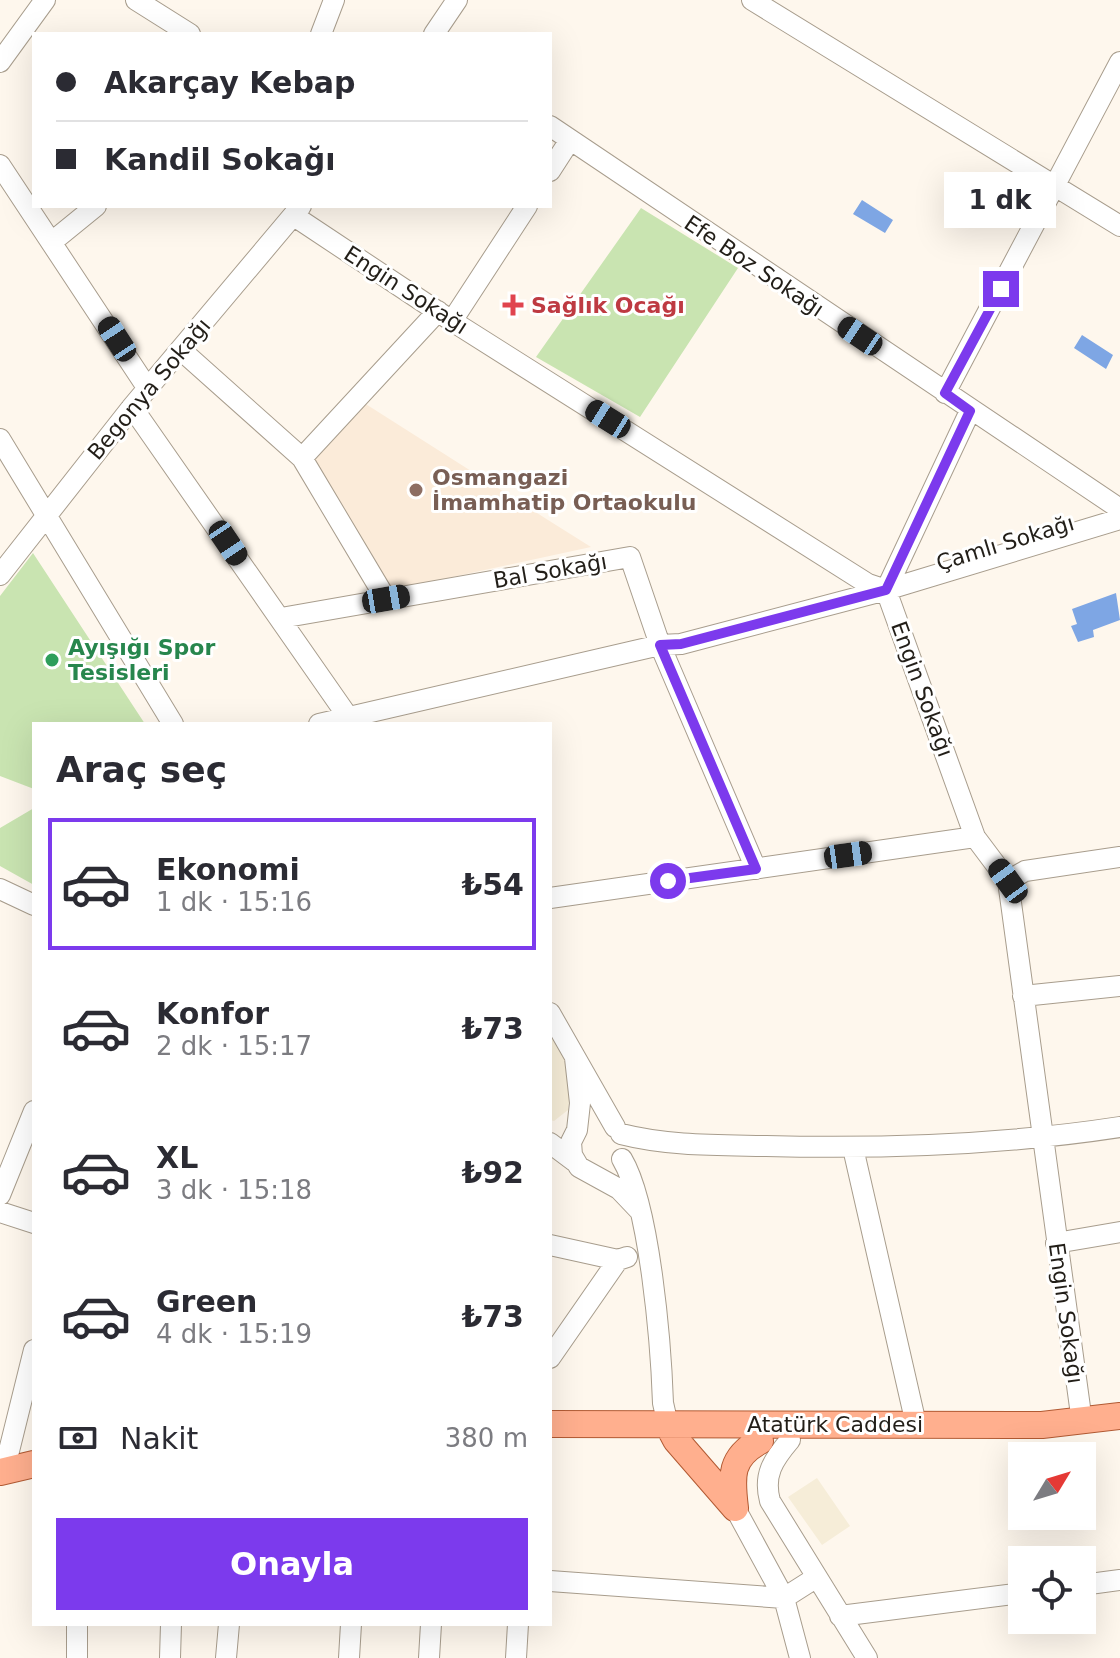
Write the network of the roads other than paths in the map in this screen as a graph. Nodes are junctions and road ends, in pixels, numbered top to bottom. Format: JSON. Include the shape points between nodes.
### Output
{"nodes":[{"id":1,"x":45,"y":0,"type":"edge"},
{"id":2,"x":136,"y":0,"type":"edge"},
{"id":3,"x":334,"y":0,"type":"edge"},
{"id":4,"x":457,"y":0,"type":"edge"},
{"id":5,"x":752,"y":0,"type":"edge"},
{"id":6,"x":779,"y":7,"type":"edge"},
{"id":7,"x":180,"y":32,"type":"edge"},
{"id":8,"x":322,"y":32,"type":"edge"},
{"id":9,"x":435,"y":32,"type":"edge"},
{"id":10,"x":0,"y":62,"type":"edge"},
{"id":11,"x":1120,"y":62,"type":"edge"},
{"id":12,"x":552,"y":127,"type":"edge"},
{"id":13,"x":570,"y":140,"type":"junction"},
{"id":14,"x":0,"y":165,"type":"edge"},
{"id":15,"x":552,"y":168,"type":"edge"},
{"id":16,"x":1057,"y":185,"type":"junction"},
{"id":17,"x":94,"y":208,"type":"edge"},
{"id":18,"x":526,"y":208,"type":"edge"},
{"id":19,"x":298,"y":211,"type":"edge"},
{"id":20,"x":1120,"y":226,"type":"edge"},
{"id":21,"x":53,"y":241,"type":"junction"},
{"id":22,"x":445,"y":316,"type":"junction"},
{"id":23,"x":181,"y":350,"type":"junction"},
{"id":24,"x":148,"y":389,"type":"junction"},
{"id":25,"x":945,"y":393,"type":"junction"},
{"id":26,"x":132,"y":407,"type":"junction"},
{"id":27,"x":970,"y":411,"type":"junction"},
{"id":28,"x":0,"y":439,"type":"edge"},
{"id":29,"x":302,"y":458,"type":"junction"},
{"id":30,"x":1120,"y":509,"type":"edge"},
{"id":31,"x":46,"y":514,"type":"junction"},
{"id":32,"x":1120,"y":519,"type":"edge"},
{"id":33,"x":0,"y":575,"type":"edge"},
{"id":34,"x":882,"y":584,"type":"junction"},
{"id":35,"x":386,"y":599,"type":"junction"},
{"id":36,"x":281,"y":618,"type":"junction"},
{"id":37,"x":660,"y":645,"type":"junction"},
{"id":38,"x":351,"y":721,"type":"edge"},
{"id":39,"x":172,"y":722,"type":"edge"},
{"id":40,"x":975,"y":837,"type":"junction"},
{"id":41,"x":1120,"y":857,"type":"edge"},
{"id":42,"x":756,"y":869,"type":"junction"},
{"id":43,"x":1008,"y":881,"type":"junction"},
{"id":44,"x":0,"y":889,"type":"edge"},
{"id":45,"x":552,"y":898,"type":"edge"},
{"id":46,"x":32,"y":904,"type":"edge"},
{"id":47,"x":1120,"y":986,"type":"edge"},
{"id":48,"x":1023,"y":996,"type":"junction"},
{"id":49,"x":552,"y":1017,"type":"edge"},
{"id":50,"x":575,"y":1058,"type":"junction"},
{"id":51,"x":32,"y":1114,"type":"edge"},
{"id":52,"x":1120,"y":1127,"type":"edge"},
{"id":53,"x":552,"y":1130,"type":"edge"},
{"id":54,"x":576,"y":1132,"type":"junction"},
{"id":55,"x":1042,"y":1139,"type":"junction"},
{"id":56,"x":620,"y":1143,"type":"junction"},
{"id":57,"x":552,"y":1144,"type":"edge"},
{"id":58,"x":853,"y":1148,"type":"junction"},
{"id":59,"x":8,"y":1152,"type":"edge"},
{"id":60,"x":574,"y":1161,"type":"junction"},
{"id":61,"x":593,"y":1174,"type":"junction"},
{"id":62,"x":0,"y":1195,"type":"edge"},
{"id":63,"x":0,"y":1212,"type":"edge"},
{"id":64,"x":642,"y":1213,"type":"junction"},
{"id":65,"x":32,"y":1222,"type":"edge"},
{"id":66,"x":1120,"y":1232,"type":"edge"},
{"id":67,"x":1056,"y":1243,"type":"junction"},
{"id":68,"x":552,"y":1245,"type":"edge"},
{"id":69,"x":646,"y":1250,"type":"junction"},
{"id":70,"x":618,"y":1260,"type":"junction"},
{"id":71,"x":552,"y":1355,"type":"edge"},
{"id":72,"x":32,"y":1357,"type":"edge"},
{"id":73,"x":1120,"y":1416,"type":"edge"},
{"id":74,"x":1082,"y":1422,"type":"junction"},
{"id":75,"x":552,"y":1424,"type":"edge"},
{"id":76,"x":916,"y":1424,"type":"junction"},
{"id":77,"x":682,"y":1433,"type":"junction"},
{"id":78,"x":1120,"y":1434,"type":"edge"},
{"id":79,"x":552,"y":1439,"type":"edge"},
{"id":80,"x":790,"y":1440,"type":"junction"},
{"id":81,"x":760,"y":1441,"type":"junction"},
{"id":82,"x":32,"y":1450,"type":"edge"},
{"id":83,"x":2,"y":1464,"type":"edge"},
{"id":84,"x":32,"y":1464,"type":"edge"},
{"id":85,"x":735,"y":1508,"type":"junction"},
{"id":86,"x":817,"y":1577,"type":"junction"},
{"id":87,"x":1120,"y":1580,"type":"edge"},
{"id":88,"x":552,"y":1581,"type":"edge"},
{"id":89,"x":1096,"y":1583,"type":"edge"},
{"id":90,"x":1008,"y":1595,"type":"edge"},
{"id":91,"x":784,"y":1598,"type":"junction"},
{"id":92,"x":840,"y":1616,"type":"junction"},
{"id":93,"x":77,"y":1626,"type":"edge"},
{"id":94,"x":171,"y":1626,"type":"edge"},
{"id":95,"x":229,"y":1626,"type":"edge"},
{"id":96,"x":351,"y":1626,"type":"edge"},
{"id":97,"x":431,"y":1626,"type":"edge"},
{"id":98,"x":518,"y":1626,"type":"edge"},
{"id":99,"x":77,"y":1658,"type":"edge"},
{"id":100,"x":170,"y":1658,"type":"edge"},
{"id":101,"x":226,"y":1658,"type":"edge"},
{"id":102,"x":349,"y":1658,"type":"edge"},
{"id":103,"x":429,"y":1658,"type":"edge"},
{"id":104,"x":516,"y":1658,"type":"edge"},
{"id":105,"x":800,"y":1658,"type":"edge"},
{"id":106,"x":867,"y":1658,"type":"edge"}],
"edges":[{"from":1,"to":10,"type":"street"},
{"from":2,"to":7,"type":"street"},
{"from":3,"to":8,"type":"street"},
{"from":4,"to":9,"type":"street"},
{"from":5,"to":6,"type":"street"},
{"from":6,"to":16,"type":"street"},
{"from":11,"to":16,"type":"street"},
{"from":12,"to":13,"type":"street","name":"Efe Boz Sokağı"},
{"from":13,"to":15,"type":"street"},
{"from":13,"to":25,"type":"street","name":"Efe Boz Sokağı"},
{"from":14,"to":21,"type":"street"},
{"from":16,"to":20,"type":"street"},
{"from":16,"to":25,"type":"street"},
{"from":17,"to":21,"type":"street"},
{"from":18,"to":22,"type":"street"},
{"from":19,"to":22,"type":"street","name":"Engin Sokağı"},
{"from":19,"to":23,"type":"street","name":"Begonya Sokağı"},
{"from":21,"to":24,"type":"street"},
{"from":22,"to":29,"type":"street"},
{"from":22,"to":34,"type":"street","name":"Engin Sokağı"},
{"from":23,"to":24,"type":"street","name":"Begonya Sokağı"},
{"from":23,"to":29,"type":"street"},
{"from":24,"to":26,"type":"street","name":"Begonya Sokağı"},
{"from":25,"to":27,"type":"street","name":"Efe Boz Sokağı"},
{"from":26,"to":31,"type":"street","name":"Begonya Sokağı"},
{"from":26,"to":36,"type":"street"},
{"from":27,"to":30,"type":"street","name":"Efe Boz Sokağı"},
{"from":27,"to":34,"type":"street"},
{"from":28,"to":31,"type":"street"},
{"from":29,"to":35,"type":"street"},
{"from":30,"to":34,"type":"street","name":"Çamlı Sokağı"},
{"from":31,"to":33,"type":"street","name":"Begonya Sokağı"},
{"from":31,"to":39,"type":"street"},
{"from":32,"to":34,"type":"street","name":"Çamlı Sokağı"},
{"from":34,"to":37,"type":"street","name":"Çamlı Sokağı","via":[[681,644]]},
{"from":34,"to":40,"type":"street","name":"Engin Sokağı"},
{"from":35,"to":36,"type":"street","name":"Bal Sokağı"},
{"from":35,"to":37,"type":"street","name":"Bal Sokağı","via":[[630,557]]},
{"from":36,"to":38,"type":"street"},
{"from":37,"to":38,"type":"street","name":"Çamlı Sokağı"},
{"from":37,"to":42,"type":"street","name":"Bal Sokağı"},
{"from":40,"to":42,"type":"street"},
{"from":40,"to":43,"type":"street","name":"Engin Sokağı"},
{"from":41,"to":43,"type":"street","via":[[1037,868]]},
{"from":42,"to":45,"type":"street"},
{"from":43,"to":48,"type":"street","name":"Engin Sokağı"},
{"from":44,"to":46,"type":"street"},
{"from":47,"to":48,"type":"street"},
{"from":48,"to":55,"type":"street","name":"Engin Sokağı"},
{"from":49,"to":50,"type":"street"},
{"from":50,"to":54,"type":"street","via":[[580,1103]]},
{"from":50,"to":56,"type":"street"},
{"from":51,"to":59,"type":"street"},
{"from":52,"to":55,"type":"street"},
{"from":53,"to":54,"type":"street"},
{"from":54,"to":56,"type":"street","via":[[593,1121]]},
{"from":54,"to":60,"type":"street","via":[[570,1148]]},
{"from":55,"to":58,"type":"street"},
{"from":55,"to":67,"type":"street","name":"Engin Sokağı"},
{"from":56,"to":58,"type":"street"},
{"from":56,"to":61,"type":"street","via":[[607,1172]]},
{"from":56,"to":64,"type":"street"},
{"from":57,"to":60,"type":"street"},
{"from":58,"to":76,"type":"street"},
{"from":59,"to":62,"type":"street"},
{"from":60,"to":61,"type":"street"},
{"from":61,"to":64,"type":"street","via":[[631,1198]]},
{"from":63,"to":65,"type":"street"},
{"from":64,"to":69,"type":"street"},
{"from":66,"to":67,"type":"street"},
{"from":67,"to":74,"type":"street","name":"Engin Sokağı"},
{"from":68,"to":70,"type":"street"},
{"from":69,"to":70,"type":"street"},
{"from":69,"to":77,"type":"street","via":[[663,1403]]},
{"from":70,"to":71,"type":"street"},
{"from":72,"to":83,"type":"street"},
{"from":73,"to":74,"type":"main road","name":"Atatürk Caddesi"},
{"from":74,"to":76,"type":"main road","name":"Atatürk Caddesi"},
{"from":75,"to":77,"type":"main road","name":"Atatürk Caddesi"},
{"from":76,"to":77,"type":"main road","name":"Atatürk Caddesi"},
{"from":77,"to":79,"type":"main road","name":"Atatürk Caddesi"},
{"from":77,"to":81,"type":"main road","name":"Atatürk Caddesi"},
{"from":77,"to":85,"type":"main road"},
{"from":78,"to":80,"type":"main road","name":"Atatürk Caddesi","via":[[1017,1442]]},
{"from":80,"to":81,"type":"main road","name":"Atatürk Caddesi"},
{"from":80,"to":86,"type":"street","via":[[772,1461],[767,1490]]},
{"from":81,"to":85,"type":"main road","via":[[735,1463]]},
{"from":82,"to":83,"type":"main road"},
{"from":83,"to":84,"type":"main road"},
{"from":85,"to":91,"type":"street"},
{"from":86,"to":91,"type":"street"},
{"from":86,"to":92,"type":"street"},
{"from":87,"to":89,"type":"street"},
{"from":88,"to":91,"type":"street"},
{"from":90,"to":92,"type":"street"},
{"from":91,"to":105,"type":"street"},
{"from":92,"to":106,"type":"street"},
{"from":93,"to":99,"type":"street"},
{"from":94,"to":100,"type":"street"},
{"from":95,"to":101,"type":"street"},
{"from":96,"to":102,"type":"street"},
{"from":97,"to":103,"type":"street"},
{"from":98,"to":104,"type":"street"}]}
